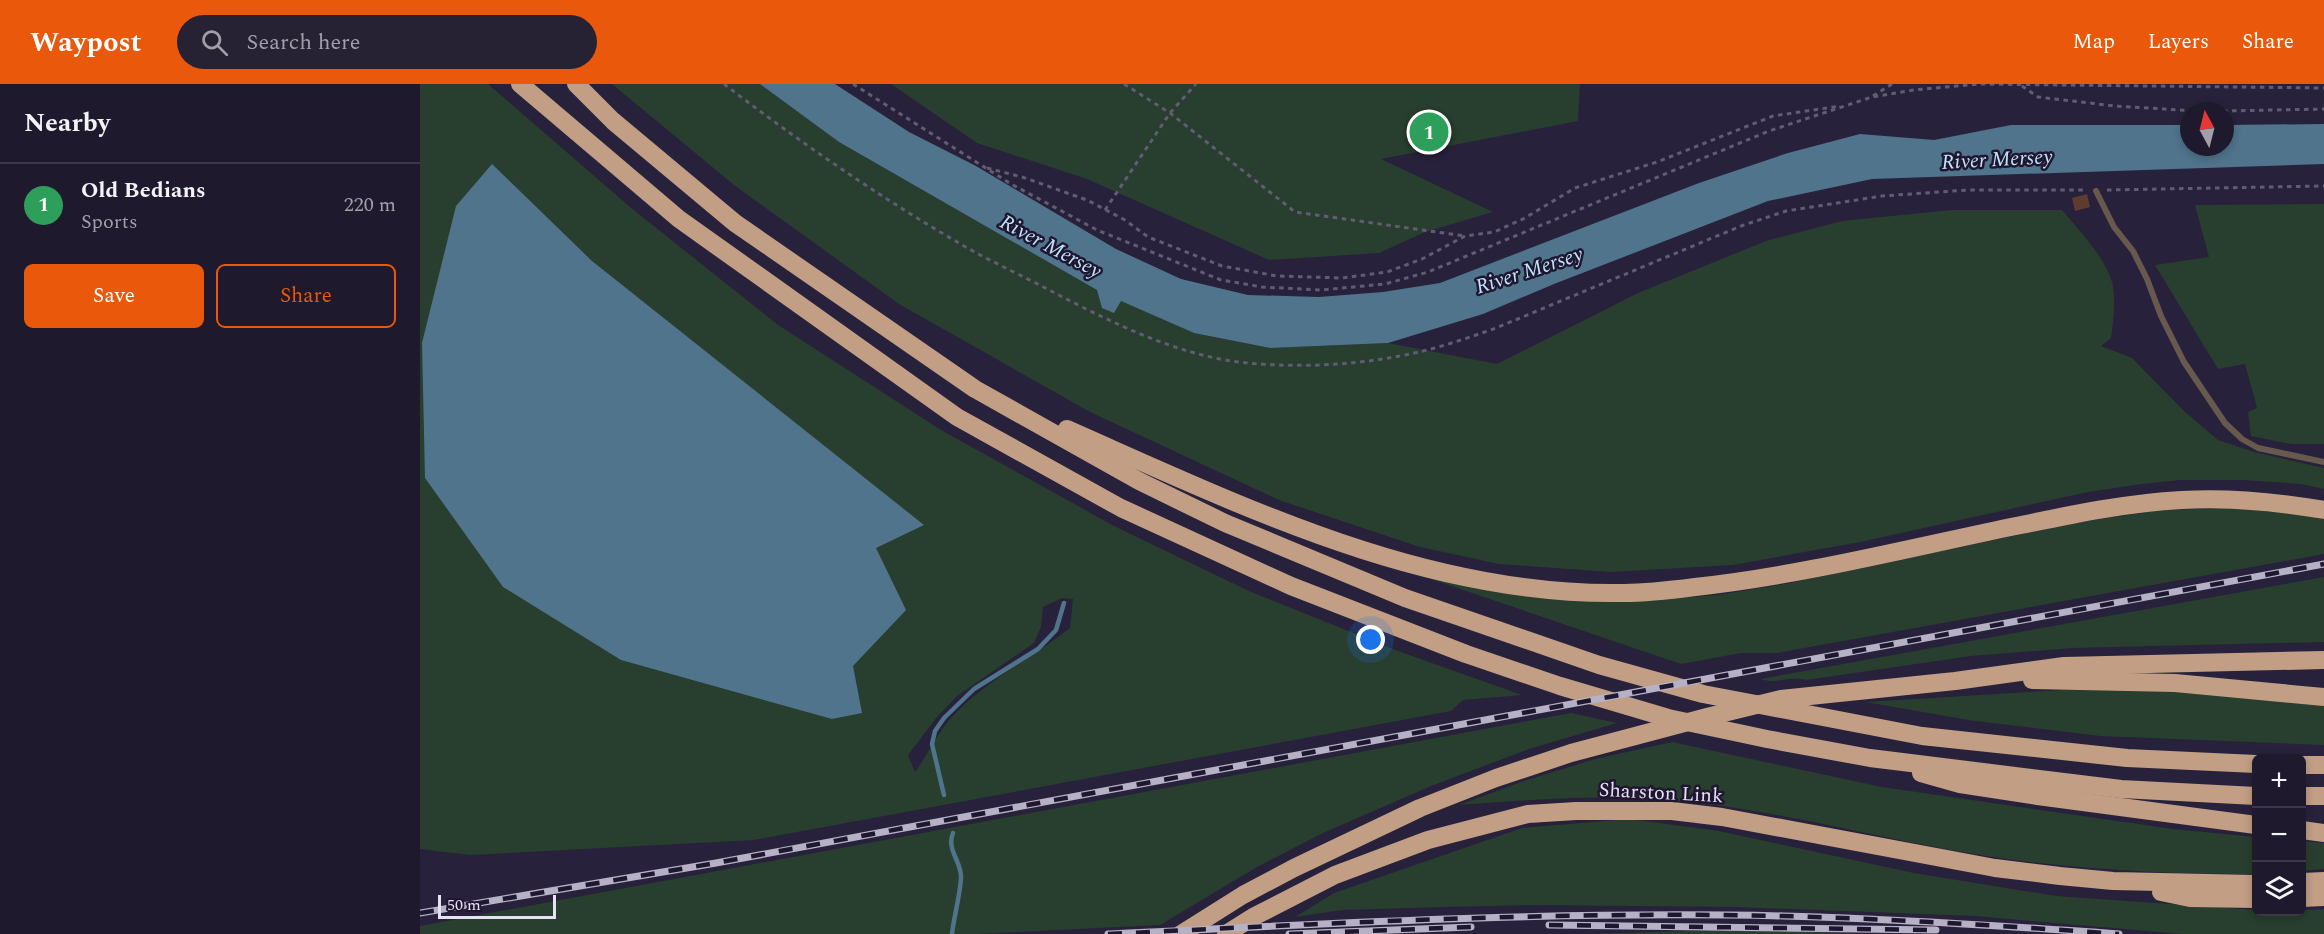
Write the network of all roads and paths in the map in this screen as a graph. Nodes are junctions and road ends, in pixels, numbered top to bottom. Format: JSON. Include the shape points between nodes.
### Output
{"nodes":[{"id":1,"x":520,"y":84,"type":"edge"},
{"id":2,"x":576,"y":84,"type":"edge"},
{"id":3,"x":724,"y":84,"type":"edge"},
{"id":4,"x":853,"y":84,"type":"edge"},
{"id":5,"x":1124,"y":84,"type":"edge"},
{"id":6,"x":1196,"y":84,"type":"edge"},
{"id":7,"x":1892,"y":84,"type":"edge"},
{"id":8,"x":1910,"y":84,"type":"edge"},
{"id":9,"x":1978,"y":84,"type":"edge"},
{"id":10,"x":2021,"y":85,"type":"edge"},
{"id":11,"x":2324,"y":88,"type":"edge"},
{"id":12,"x":1914,"y":90,"type":"junction"},
{"id":13,"x":1872,"y":97,"type":"junction"},
{"id":14,"x":1848,"y":105,"type":"junction"},
{"id":15,"x":2180,"y":110,"type":"edge"},
{"id":16,"x":2324,"y":110,"type":"edge"},
{"id":17,"x":2234,"y":111,"type":"edge"},
{"id":18,"x":1170,"y":113,"type":"junction"},
{"id":19,"x":983,"y":166,"type":"junction"},
{"id":20,"x":2324,"y":186,"type":"edge"},
{"id":21,"x":2096,"y":191,"type":"junction"},
{"id":22,"x":1105,"y":210,"type":"junction"},
{"id":23,"x":1465,"y":236,"type":"junction"},
{"id":24,"x":975,"y":389,"type":"junction"},
{"id":25,"x":2324,"y":462,"type":"edge"},
{"id":26,"x":2324,"y":510,"type":"edge"},
{"id":27,"x":2324,"y":660,"type":"edge"},
{"id":28,"x":1955,"y":681,"type":"junction"},
{"id":29,"x":2324,"y":697,"type":"edge"},
{"id":30,"x":1870,"y":758,"type":"junction"},
{"id":31,"x":2252,"y":764,"type":"edge"},
{"id":32,"x":2306,"y":765,"type":"edge"},
{"id":33,"x":2324,"y":765,"type":"edge"},
{"id":34,"x":2252,"y":796,"type":"edge"},
{"id":35,"x":2306,"y":796,"type":"edge"},
{"id":36,"x":2324,"y":796,"type":"edge"},
{"id":37,"x":2252,"y":824,"type":"edge"},
{"id":38,"x":2306,"y":831,"type":"edge"},
{"id":39,"x":2324,"y":833,"type":"edge"},
{"id":40,"x":2113,"y":881,"type":"junction"},
{"id":41,"x":2324,"y":881,"type":"edge"},
{"id":42,"x":2306,"y":882,"type":"edge"},
{"id":43,"x":2252,"y":884,"type":"edge"},
{"id":44,"x":2324,"y":897,"type":"edge"},
{"id":45,"x":2306,"y":898,"type":"edge"},
{"id":46,"x":2252,"y":899,"type":"edge"},
{"id":47,"x":1181,"y":934,"type":"edge"},
{"id":48,"x":1227,"y":934,"type":"edge"}],
"edges":[{"from":1,"to":30,"type":"highway","via":[[679,219],[957,417],[1121,508],[1291,586],[1560,686],[1668,718]]},
{"from":2,"to":24,"type":"highway","via":[[613,121],[735,223]]},
{"from":3,"to":21,"type":"path","via":[[847,171],[964,246],[1095,314],[1171,346],[1270,365],[1323,365],[1402,356],[1459,341],[1786,211],[1882,196],[1968,190]]},
{"from":4,"to":19,"type":"path"},
{"from":5,"to":18,"type":"path"},
{"from":6,"to":18,"type":"path"},
{"from":7,"to":13,"type":"path"},
{"from":8,"to":12,"type":"path"},
{"from":9,"to":10,"type":"path"},
{"from":9,"to":12,"type":"path"},
{"from":10,"to":11,"type":"path"},
{"from":10,"to":15,"type":"path","via":[[2038,98]]},
{"from":12,"to":13,"type":"path"},
{"from":13,"to":14,"type":"path"},
{"from":14,"to":19,"type":"path","via":[[1769,131],[1428,272],[1385,284],[1321,290],[1221,280],[1097,230]]},
{"from":14,"to":23,"type":"path","via":[[1773,116],[1657,162],[1575,188],[1494,232]]},
{"from":16,"to":17,"type":"path"},
{"from":18,"to":22,"type":"path"},
{"from":18,"to":23,"type":"path","via":[[1295,212]]},
{"from":19,"to":22,"type":"path"},
{"from":20,"to":21,"type":"path"},
{"from":21,"to":25,"type":"lane","via":[[2114,227],[2133,251],[2184,362],[2225,423],[2258,448]]},
{"from":22,"to":23,"type":"path","via":[[1148,237],[1222,266],[1277,276],[1342,278],[1387,272]]},
{"from":24,"to":26,"type":"highway","via":[[1300,528],[1398,562],[1542,589],[1625,593],[1744,582],[2067,515],[2154,502],[2246,501]]},
{"from":24,"to":31,"type":"highway","via":[[1139,482],[1225,524],[1405,598],[1599,665],[1703,694],[1922,736],[2127,758]]},
{"from":27,"to":28,"type":"highway","via":[[2064,666]]},
{"from":28,"to":29,"type":"highway","via":[[2175,682]]},
{"from":28,"to":47,"type":"highway","via":[[1781,699],[1570,753],[1496,778],[1379,826],[1294,868]]},
{"from":30,"to":34,"type":"highway","via":[[2121,789]]},
{"from":30,"to":37,"type":"highway","via":[[1960,784]]},
{"from":32,"to":33,"type":"highway"},
{"from":35,"to":36,"type":"highway"},
{"from":38,"to":39,"type":"highway"},
{"from":40,"to":43,"type":"highway"},
{"from":40,"to":46,"type":"highway","via":[[2190,898]]},
{"from":40,"to":48,"type":"highway","name":"Sharston Link","via":[[1995,868],[1722,817],[1672,811],[1576,811],[1528,814],[1428,840],[1335,875]]},
{"from":41,"to":42,"type":"highway"},
{"from":44,"to":45,"type":"highway"}]}
